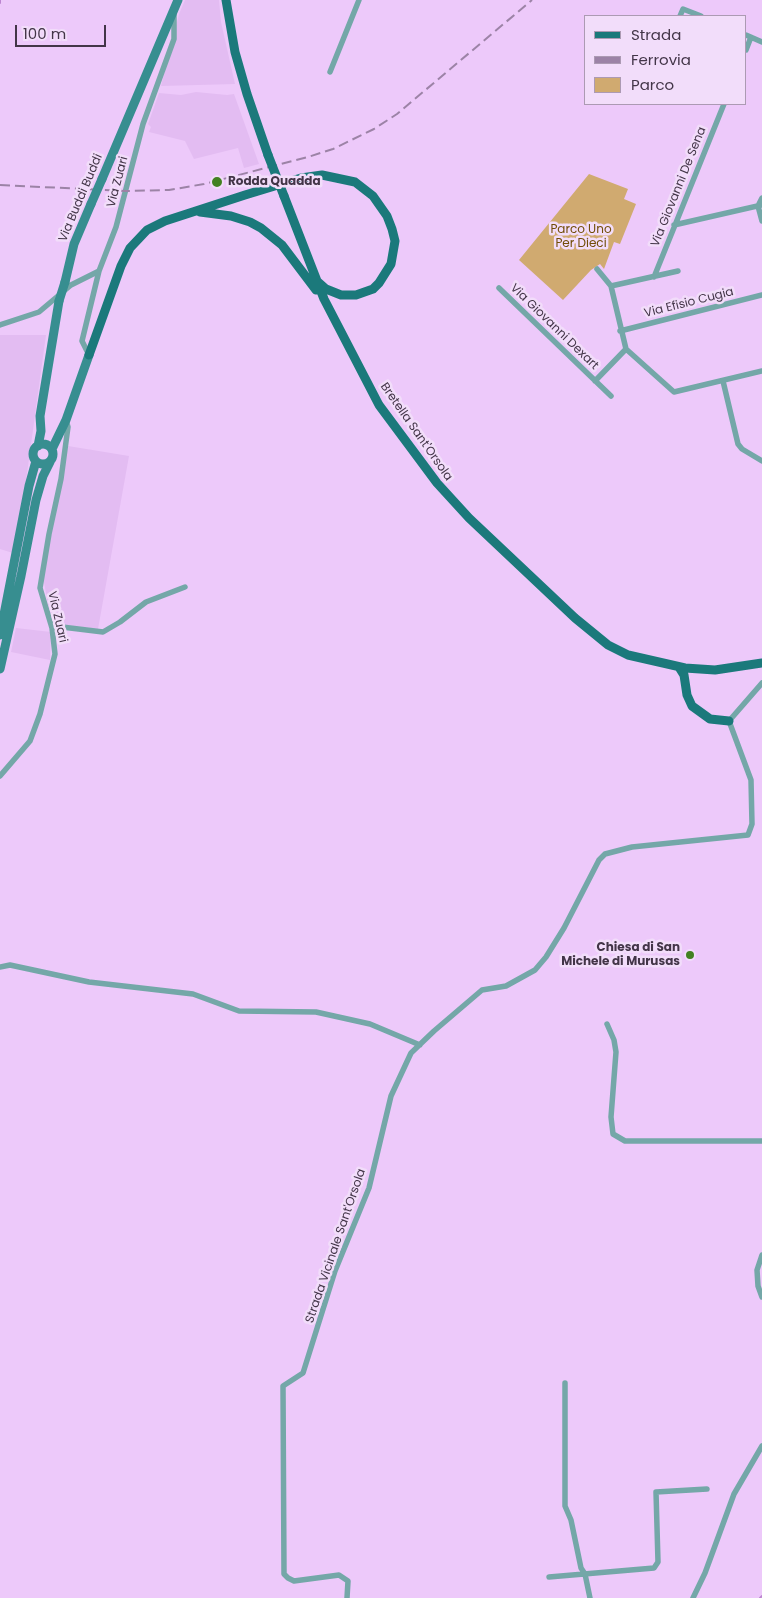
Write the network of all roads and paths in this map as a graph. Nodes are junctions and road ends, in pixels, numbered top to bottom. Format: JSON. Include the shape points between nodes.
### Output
{"nodes":[{"id":1,"x":178,"y":0,"type":"edge"},
{"id":2,"x":226,"y":0,"type":"edge"},
{"id":3,"x":359,"y":0,"type":"edge"},
{"id":4,"x":174,"y":13,"type":"junction"},
{"id":5,"x":680,"y":15,"type":"edge"},
{"id":6,"x":698,"y":15,"type":"edge"},
{"id":7,"x":748,"y":36,"type":"edge"},
{"id":8,"x":762,"y":42,"type":"edge"},
{"id":9,"x":330,"y":72,"type":"dead end"},
{"id":10,"x":724,"y":105,"type":"edge"},
{"id":11,"x":762,"y":198,"type":"edge"},
{"id":12,"x":760,"y":205,"type":"edge"},
{"id":13,"x":197,"y":211,"type":"junction"},
{"id":14,"x":762,"y":221,"type":"edge"},
{"id":15,"x":674,"y":224,"type":"junction"},
{"id":16,"x":597,"y":269,"type":"dead end"},
{"id":17,"x":99,"y":271,"type":"junction"},
{"id":18,"x":678,"y":271,"type":"dead end"},
{"id":19,"x":654,"y":277,"type":"junction"},
{"id":20,"x":315,"y":279,"type":"junction"},
{"id":21,"x":611,"y":286,"type":"junction"},
{"id":22,"x":499,"y":288,"type":"dead end"},
{"id":23,"x":762,"y":295,"type":"edge"},
{"id":24,"x":324,"y":299,"type":"junction"},
{"id":25,"x":0,"y":325,"type":"edge"},
{"id":26,"x":620,"y":331,"type":"junction"},
{"id":27,"x":626,"y":349,"type":"junction"},
{"id":28,"x":89,"y":355,"type":"junction"},
{"id":29,"x":762,"y":371,"type":"edge"},
{"id":30,"x":595,"y":381,"type":"junction"},
{"id":31,"x":723,"y":381,"type":"junction"},
{"id":32,"x":611,"y":396,"type":"dead end"},
{"id":33,"x":66,"y":420,"type":"junction"},
{"id":34,"x":38,"y":446,"type":"junction"},
{"id":35,"x":52,"y":450,"type":"junction"},
{"id":36,"x":36,"y":461,"type":"junction"},
{"id":37,"x":762,"y":461,"type":"edge"},
{"id":38,"x":50,"y":462,"type":"junction"},
{"id":39,"x":185,"y":587,"type":"dead end"},
{"id":40,"x":52,"y":628,"type":"junction"},
{"id":41,"x":0,"y":635,"type":"edge"},
{"id":42,"x":762,"y":663,"type":"edge"},
{"id":43,"x":679,"y":667,"type":"junction"},
{"id":44,"x":0,"y":669,"type":"edge"},
{"id":45,"x":698,"y":669,"type":"junction"},
{"id":46,"x":762,"y":683,"type":"edge"},
{"id":47,"x":686,"y":688,"type":"junction"},
{"id":48,"x":729,"y":721,"type":"junction"},
{"id":49,"x":0,"y":776,"type":"edge"},
{"id":50,"x":0,"y":967,"type":"edge"},
{"id":51,"x":607,"y":1024,"type":"dead end"},
{"id":52,"x":420,"y":1045,"type":"junction"},
{"id":53,"x":762,"y":1141,"type":"edge"},
{"id":54,"x":762,"y":1255,"type":"edge"},
{"id":55,"x":762,"y":1296,"type":"edge"},
{"id":56,"x":565,"y":1383,"type":"dead end"},
{"id":57,"x":762,"y":1446,"type":"edge"},
{"id":58,"x":707,"y":1489,"type":"dead end"},
{"id":59,"x":585,"y":1574,"type":"junction"},
{"id":60,"x":549,"y":1577,"type":"dead end"},
{"id":61,"x":347,"y":1598,"type":"edge"},
{"id":62,"x":590,"y":1598,"type":"edge"},
{"id":63,"x":693,"y":1598,"type":"edge"}],
"edges":[{"from":1,"to":4,"type":"main road","name":"Via Buddi Buddi"},
{"from":2,"to":20,"type":"main road","name":"Bretella Sant'Orsola","bridge":true,"via":[[246,94]]},
{"from":3,"to":9,"type":"street"},
{"from":4,"to":17,"type":"street","name":"Via Zuari","via":[[174,39],[143,124],[118,219]]},
{"from":4,"to":34,"type":"main road","name":"Via Buddi Buddi","bridge":true,"via":[[74,244],[59,301]]},
{"from":5,"to":6,"type":"street","via":[[683,9]]},
{"from":7,"to":8,"type":"street"},
{"from":10,"to":15,"type":"street","name":"Via Giovanni De Sena"},
{"from":11,"to":12,"type":"street"},
{"from":12,"to":14,"type":"street"},
{"from":12,"to":15,"type":"street"},
{"from":13,"to":20,"type":"main road","via":[[311,175],[330,175],[355,182],[373,196],[387,216],[395,241],[391,264],[373,289],[356,295],[334,293]]},
{"from":13,"to":24,"type":"main road","via":[[231,216],[262,228],[282,245]]},
{"from":13,"to":28,"type":"main road","via":[[155,225],[130,248]]},
{"from":15,"to":19,"type":"street","name":"Via Giovanni De Sena"},
{"from":16,"to":21,"type":"street"},
{"from":17,"to":25,"type":"street","via":[[71,285],[38,312]]},
{"from":17,"to":28,"type":"street","name":"Via Zuari","via":[[82,341]]},
{"from":18,"to":19,"type":"street"},
{"from":19,"to":21,"type":"street"},
{"from":20,"to":24,"type":"main road","name":"Bretella Sant'Orsola"},
{"from":21,"to":26,"type":"street"},
{"from":22,"to":30,"type":"street","name":"Via Giovanni Dexart"},
{"from":23,"to":26,"type":"street","name":"Via Efisio Cugia"},
{"from":24,"to":43,"type":"main road","name":"Bretella Sant'Orsola","via":[[379,404],[447,495],[469,518],[608,645],[628,655]]},
{"from":26,"to":27,"type":"street"},
{"from":27,"to":30,"type":"street","name":"Via Giovanni Dexart"},
{"from":27,"to":31,"type":"street","via":[[674,392]]},
{"from":28,"to":33,"type":"main road"},
{"from":29,"to":31,"type":"street"},
{"from":30,"to":32,"type":"street","name":"Via Giovanni Dexart"},
{"from":31,"to":37,"type":"street","via":[[738,444]]},
{"from":33,"to":35,"type":"main road"},
{"from":33,"to":40,"type":"street","name":"Via Zuari","via":[[68,427],[61,479],[40,588]]},
{"from":34,"to":35,"type":"main road","via":[[47,445]]},
{"from":34,"to":36,"type":"main road","via":[[34,453]]},
{"from":35,"to":38,"type":"main road"},
{"from":36,"to":38,"type":"main road"},
{"from":36,"to":41,"type":"main road"},
{"from":38,"to":44,"type":"main road","via":[[36,499]]},
{"from":39,"to":40,"type":"street","via":[[146,602],[103,632]]},
{"from":40,"to":49,"type":"street","name":"Via Zuari","via":[[55,654],[40,714],[30,741]]},
{"from":42,"to":45,"type":"main road","name":"Bretella Sant'Orsola","via":[[715,670]]},
{"from":43,"to":45,"type":"main road","name":"Bretella Sant'Orsola"},
{"from":43,"to":47,"type":"main road"},
{"from":45,"to":47,"type":"main road","via":[[691,675]]},
{"from":46,"to":48,"type":"street"},
{"from":47,"to":48,"type":"main road","via":[[688,700],[701,713],[710,719]]},
{"from":48,"to":52,"type":"street","name":"Strada Vicinale Sant'Orsola","via":[[751,780],[752,824],[748,835],[632,847],[605,854],[564,928],[535,970],[506,986],[482,990]]},
{"from":50,"to":52,"type":"street","via":[[10,965],[89,982],[193,994],[239,1011],[316,1012],[370,1024]]},
{"from":51,"to":53,"type":"street","via":[[616,1052],[611,1117],[613,1134],[625,1141]]},
{"from":52,"to":61,"type":"street","name":"Strada Vicinale Sant'Orsola","via":[[411,1053],[391,1096],[369,1188],[335,1271],[303,1373],[282,1386],[284,1574],[294,1581],[339,1575],[348,1582]]},
{"from":54,"to":55,"type":"street","via":[[756,1270]]},
{"from":56,"to":59,"type":"street","via":[[565,1506]]},
{"from":57,"to":63,"type":"street","via":[[734,1494]]},
{"from":58,"to":59,"type":"street","via":[[656,1492],[658,1562],[654,1568]]},
{"from":59,"to":60,"type":"street"},
{"from":59,"to":62,"type":"street"}]}
